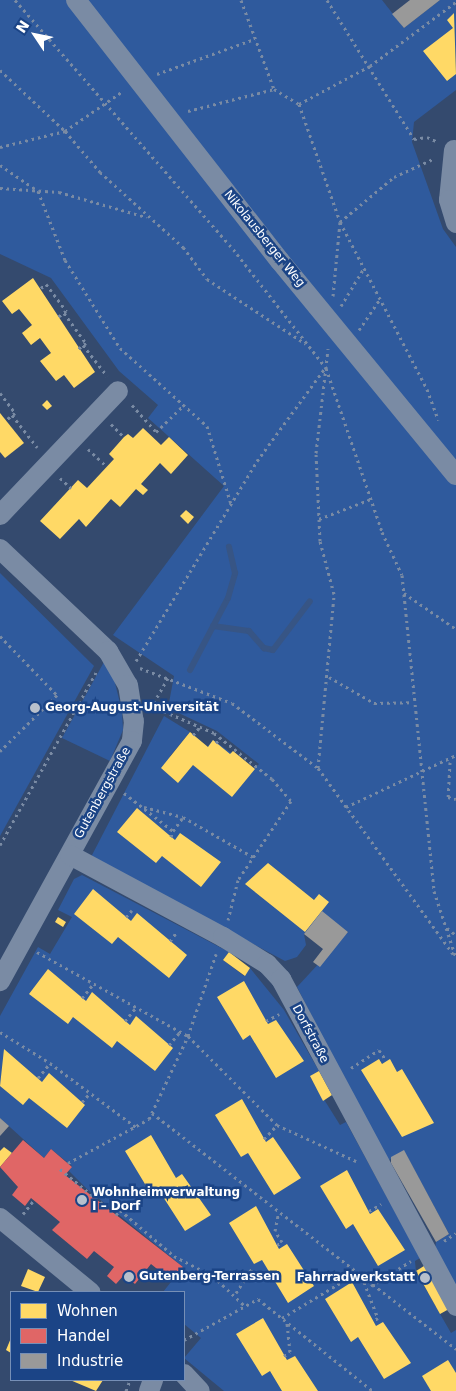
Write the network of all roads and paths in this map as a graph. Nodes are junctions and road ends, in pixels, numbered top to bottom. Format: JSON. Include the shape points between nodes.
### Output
{"nodes":[{"id":1,"x":14,"y":0,"type":"edge"},
{"id":2,"x":76,"y":0,"type":"edge"},
{"id":3,"x":241,"y":0,"type":"edge"},
{"id":4,"x":327,"y":0,"type":"edge"},
{"id":5,"x":456,"y":2,"type":"edge"},
{"id":6,"x":370,"y":66,"type":"junction"},
{"id":7,"x":0,"y":70,"type":"edge"},
{"id":8,"x":274,"y":89,"type":"junction"},
{"id":9,"x":299,"y":104,"type":"junction"},
{"id":10,"x":166,"y":117,"type":"junction"},
{"id":11,"x":454,"y":150,"type":"junction"},
{"id":12,"x":0,"y":165,"type":"edge"},
{"id":13,"x":0,"y":188,"type":"edge"},
{"id":14,"x":38,"y":191,"type":"junction"},
{"id":15,"x":147,"y":217,"type":"junction"},
{"id":16,"x":340,"y":222,"type":"junction"},
{"id":17,"x":456,"y":223,"type":"edge"},
{"id":18,"x":41,"y":288,"type":"dead end"},
{"id":19,"x":380,"y":299,"type":"junction"},
{"id":20,"x":64,"y":313,"type":"junction"},
{"id":21,"x":58,"y":318,"type":"dead end"},
{"id":22,"x":331,"y":322,"type":"junction"},
{"id":23,"x":83,"y":345,"type":"junction"},
{"id":24,"x":349,"y":345,"type":"junction"},
{"id":25,"x":310,"y":346,"type":"junction"},
{"id":26,"x":78,"y":349,"type":"dead end"},
{"id":27,"x":326,"y":368,"type":"junction"},
{"id":28,"x":118,"y":390,"type":"joint"},
{"id":29,"x":0,"y":393,"type":"edge"},
{"id":30,"x":184,"y":405,"type":"junction"},
{"id":31,"x":6,"y":420,"type":"dead end"},
{"id":32,"x":147,"y":421,"type":"dead end"},
{"id":33,"x":440,"y":425,"type":"dead end"},
{"id":34,"x":456,"y":475,"type":"edge"},
{"id":35,"x":371,"y":499,"type":"junction"},
{"id":36,"x":231,"y":504,"type":"junction"},
{"id":37,"x":0,"y":515,"type":"edge"},
{"id":38,"x":319,"y":519,"type":"junction"},
{"id":39,"x":0,"y":549,"type":"edge"},
{"id":40,"x":404,"y":593,"type":"junction"},
{"id":41,"x":456,"y":629,"type":"edge"},
{"id":42,"x":0,"y":636,"type":"edge"},
{"id":43,"x":108,"y":651,"type":"junction"},
{"id":44,"x":127,"y":666,"type":"junction"},
{"id":45,"x":329,"y":677,"type":"junction"},
{"id":46,"x":168,"y":678,"type":"junction"},
{"id":47,"x":413,"y":702,"type":"junction"},
{"id":48,"x":200,"y":727,"type":"junction"},
{"id":49,"x":193,"y":735,"type":"dead end"},
{"id":50,"x":220,"y":738,"type":"junction"},
{"id":51,"x":216,"y":743,"type":"dead end"},
{"id":52,"x":0,"y":751,"type":"edge"},
{"id":53,"x":456,"y":755,"type":"edge"},
{"id":54,"x":450,"y":762,"type":"junction"},
{"id":55,"x":318,"y":768,"type":"junction"},
{"id":56,"x":419,"y":773,"type":"junction"},
{"id":57,"x":112,"y":777,"type":"junction"},
{"id":58,"x":456,"y":799,"type":"edge"},
{"id":59,"x":141,"y":806,"type":"junction"},
{"id":60,"x":346,"y":807,"type":"junction"},
{"id":61,"x":183,"y":817,"type":"junction"},
{"id":62,"x":173,"y":831,"type":"junction"},
{"id":63,"x":171,"y":837,"type":"dead end"},
{"id":64,"x":0,"y":845,"type":"edge"},
{"id":65,"x":70,"y":855,"type":"junction"},
{"id":66,"x":255,"y":858,"type":"junction"},
{"id":67,"x":446,"y":927,"type":"junction"},
{"id":68,"x":456,"y":935,"type":"edge"},
{"id":69,"x":223,"y":937,"type":"junction"},
{"id":70,"x":21,"y":943,"type":"junction"},
{"id":71,"x":456,"y":959,"type":"edge"},
{"id":72,"x":0,"y":981,"type":"edge"},
{"id":73,"x":94,"y":983,"type":"junction"},
{"id":74,"x":82,"y":998,"type":"dead end"},
{"id":75,"x":137,"y":1006,"type":"junction"},
{"id":76,"x":125,"y":1021,"type":"dead end"},
{"id":77,"x":0,"y":1032,"type":"edge"},
{"id":78,"x":180,"y":1032,"type":"junction"},
{"id":79,"x":188,"y":1036,"type":"junction"},
{"id":80,"x":169,"y":1045,"type":"dead end"},
{"id":81,"x":386,"y":1060,"type":"dead end"},
{"id":82,"x":50,"y":1063,"type":"junction"},
{"id":83,"x":342,"y":1073,"type":"dead end"},
{"id":84,"x":38,"y":1078,"type":"dead end"},
{"id":85,"x":90,"y":1092,"type":"junction"},
{"id":86,"x":82,"y":1102,"type":"dead end"},
{"id":87,"x":152,"y":1113,"type":"junction"},
{"id":88,"x":277,"y":1125,"type":"junction"},
{"id":89,"x":136,"y":1127,"type":"junction"},
{"id":90,"x":264,"y":1139,"type":"dead end"},
{"id":91,"x":68,"y":1163,"type":"dead end"},
{"id":92,"x":60,"y":1169,"type":"dead end"},
{"id":93,"x":381,"y":1169,"type":"junction"},
{"id":94,"x":376,"y":1207,"type":"dead end"},
{"id":95,"x":369,"y":1211,"type":"dead end"},
{"id":96,"x":278,"y":1214,"type":"junction"},
{"id":97,"x":0,"y":1218,"type":"edge"},
{"id":98,"x":456,"y":1233,"type":"edge"},
{"id":99,"x":277,"y":1245,"type":"dead end"},
{"id":100,"x":437,"y":1245,"type":"dead end"},
{"id":101,"x":406,"y":1264,"type":"dead end"},
{"id":102,"x":252,"y":1268,"type":"dead end"},
{"id":103,"x":355,"y":1274,"type":"junction"},
{"id":104,"x":364,"y":1281,"type":"junction"},
{"id":105,"x":371,"y":1286,"type":"junction"},
{"id":106,"x":89,"y":1291,"type":"edge"},
{"id":107,"x":236,"y":1293,"type":"junction"},
{"id":108,"x":456,"y":1306,"type":"edge"},
{"id":109,"x":246,"y":1307,"type":"junction"},
{"id":110,"x":282,"y":1318,"type":"junction"},
{"id":111,"x":373,"y":1321,"type":"dead end"},
{"id":112,"x":287,"y":1322,"type":"junction"},
{"id":113,"x":185,"y":1339,"type":"edge"},
{"id":114,"x":456,"y":1349,"type":"edge"},
{"id":115,"x":284,"y":1356,"type":"dead end"},
{"id":116,"x":185,"y":1375,"type":"edge"},
{"id":117,"x":200,"y":1391,"type":"edge"},
{"id":118,"x":373,"y":1391,"type":"edge"}],
"edges":[{"from":1,"to":25,"type":"path","via":[[237,254]]},
{"from":2,"to":10,"type":"street","name":"Nikolausberger Weg"},
{"from":3,"to":8,"type":"path"},
{"from":4,"to":6,"type":"path"},
{"from":5,"to":6,"type":"path"},
{"from":6,"to":9,"type":"path"},
{"from":6,"to":11,"type":"path","via":[[414,139],[427,137]]},
{"from":7,"to":15,"type":"path"},
{"from":8,"to":9,"type":"path"},
{"from":8,"to":10,"type":"path"},
{"from":9,"to":16,"type":"path"},
{"from":10,"to":22,"type":"street","name":"Nikolausberger Weg"},
{"from":11,"to":16,"type":"path","via":[[394,177]]},
{"from":11,"to":17,"type":"street","via":[[449,200]]},
{"from":12,"to":14,"type":"path"},
{"from":13,"to":14,"type":"path"},
{"from":14,"to":15,"type":"path"},
{"from":14,"to":30,"type":"path","via":[[64,260],[120,348]]},
{"from":15,"to":25,"type":"path","via":[[183,247],[207,279]]},
{"from":16,"to":19,"type":"path"},
{"from":16,"to":22,"type":"path"},
{"from":18,"to":20,"type":"path","via":[[46,284]]},
{"from":19,"to":24,"type":"path"},
{"from":19,"to":33,"type":"path","via":[[427,389]]},
{"from":20,"to":21,"type":"path"},
{"from":20,"to":23,"type":"path","via":[[86,343]]},
{"from":22,"to":24,"type":"street","name":"Nikolausberger Weg"},
{"from":23,"to":26,"type":"path"},
{"from":23,"to":28,"type":"path"},
{"from":24,"to":34,"type":"street","name":"Nikolausberger Weg"},
{"from":25,"to":27,"type":"path"},
{"from":27,"to":35,"type":"path"},
{"from":27,"to":36,"type":"path"},
{"from":27,"to":38,"type":"path","via":[[316,453]]},
{"from":28,"to":37,"type":"street"},
{"from":29,"to":31,"type":"path","via":[[15,412]]},
{"from":30,"to":32,"type":"path","via":[[156,432]]},
{"from":30,"to":36,"type":"path","via":[[207,426]]},
{"from":35,"to":38,"type":"path"},
{"from":35,"to":40,"type":"path","via":[[402,575]]},
{"from":36,"to":44,"type":"path"},
{"from":38,"to":45,"type":"path","via":[[320,541],[334,594]]},
{"from":39,"to":43,"type":"street","name":"Gutenbergstraße"},
{"from":40,"to":41,"type":"path"},
{"from":40,"to":47,"type":"path"},
{"from":42,"to":52,"type":"path","via":[[58,695]]},
{"from":43,"to":44,"type":"street","name":"Gutenbergstraße"},
{"from":43,"to":64,"type":"path"},
{"from":44,"to":46,"type":"path"},
{"from":44,"to":57,"type":"street","name":"Gutenbergstraße","via":[[134,721],[132,741]]},
{"from":45,"to":47,"type":"path","via":[[374,703]]},
{"from":45,"to":55,"type":"path"},
{"from":46,"to":48,"type":"path","via":[[152,706]]},
{"from":46,"to":55,"type":"path","via":[[232,703]]},
{"from":47,"to":56,"type":"path"},
{"from":48,"to":49,"type":"path"},
{"from":48,"to":50,"type":"path"},
{"from":50,"to":51,"type":"path"},
{"from":50,"to":66,"type":"path","via":[[290,801]]},
{"from":53,"to":54,"type":"path"},
{"from":54,"to":56,"type":"path"},
{"from":54,"to":58,"type":"path","via":[[448,797]]},
{"from":55,"to":60,"type":"path"},
{"from":56,"to":60,"type":"path"},
{"from":56,"to":67,"type":"path","via":[[434,890]]},
{"from":57,"to":59,"type":"path","via":[[120,791]]},
{"from":57,"to":65,"type":"street","name":"Gutenbergstraße"},
{"from":59,"to":61,"type":"path"},
{"from":59,"to":62,"type":"path"},
{"from":60,"to":71,"type":"path"},
{"from":61,"to":62,"type":"path"},
{"from":61,"to":66,"type":"path"},
{"from":62,"to":63,"type":"path"},
{"from":65,"to":69,"type":"street","name":"Dorfstraße"},
{"from":65,"to":70,"type":"street","name":"Gutenbergstraße"},
{"from":66,"to":69,"type":"path","via":[[238,880]]},
{"from":67,"to":68,"type":"path"},
{"from":67,"to":71,"type":"path"},
{"from":69,"to":79,"type":"path"},
{"from":69,"to":93,"type":"street","name":"Dorfstraße","via":[[267,964],[281,979]]},
{"from":70,"to":72,"type":"street","name":"Gutenbergstraße"},
{"from":70,"to":73,"type":"path"},
{"from":73,"to":74,"type":"path"},
{"from":73,"to":75,"type":"path"},
{"from":75,"to":76,"type":"path"},
{"from":75,"to":78,"type":"path"},
{"from":77,"to":82,"type":"path"},
{"from":78,"to":79,"type":"path"},
{"from":78,"to":80,"type":"path"},
{"from":79,"to":87,"type":"path"},
{"from":79,"to":88,"type":"path"},
{"from":81,"to":83,"type":"path","via":[[379,1050]]},
{"from":82,"to":84,"type":"path"},
{"from":82,"to":85,"type":"path"},
{"from":85,"to":86,"type":"path"},
{"from":85,"to":89,"type":"path"},
{"from":87,"to":89,"type":"path"},
{"from":87,"to":96,"type":"path"},
{"from":88,"to":90,"type":"path"},
{"from":88,"to":93,"type":"path","via":[[332,1153]]},
{"from":89,"to":91,"type":"path"},
{"from":92,"to":107,"type":"path","via":[[116,1215],[120,1210],[174,1256]]},
{"from":93,"to":108,"type":"street","name":"Dorfstraße"},
{"from":94,"to":95,"type":"path"},
{"from":96,"to":99,"type":"path","via":[[275,1231],[282,1242]]},
{"from":96,"to":103,"type":"path"},
{"from":97,"to":106,"type":"street"},
{"from":98,"to":100,"type":"path"},
{"from":101,"to":105,"type":"path"},
{"from":102,"to":107,"type":"path"},
{"from":103,"to":104,"type":"path"},
{"from":103,"to":110,"type":"path"},
{"from":104,"to":105,"type":"path"},
{"from":104,"to":111,"type":"path","via":[[378,1318]]},
{"from":105,"to":114,"type":"path"},
{"from":107,"to":109,"type":"path"},
{"from":109,"to":110,"type":"path","via":[[258,1299]]},
{"from":109,"to":113,"type":"path"},
{"from":110,"to":112,"type":"path"},
{"from":112,"to":115,"type":"path","via":[[290,1352]]},
{"from":112,"to":118,"type":"path"},
{"from":116,"to":117,"type":"street"}]}
